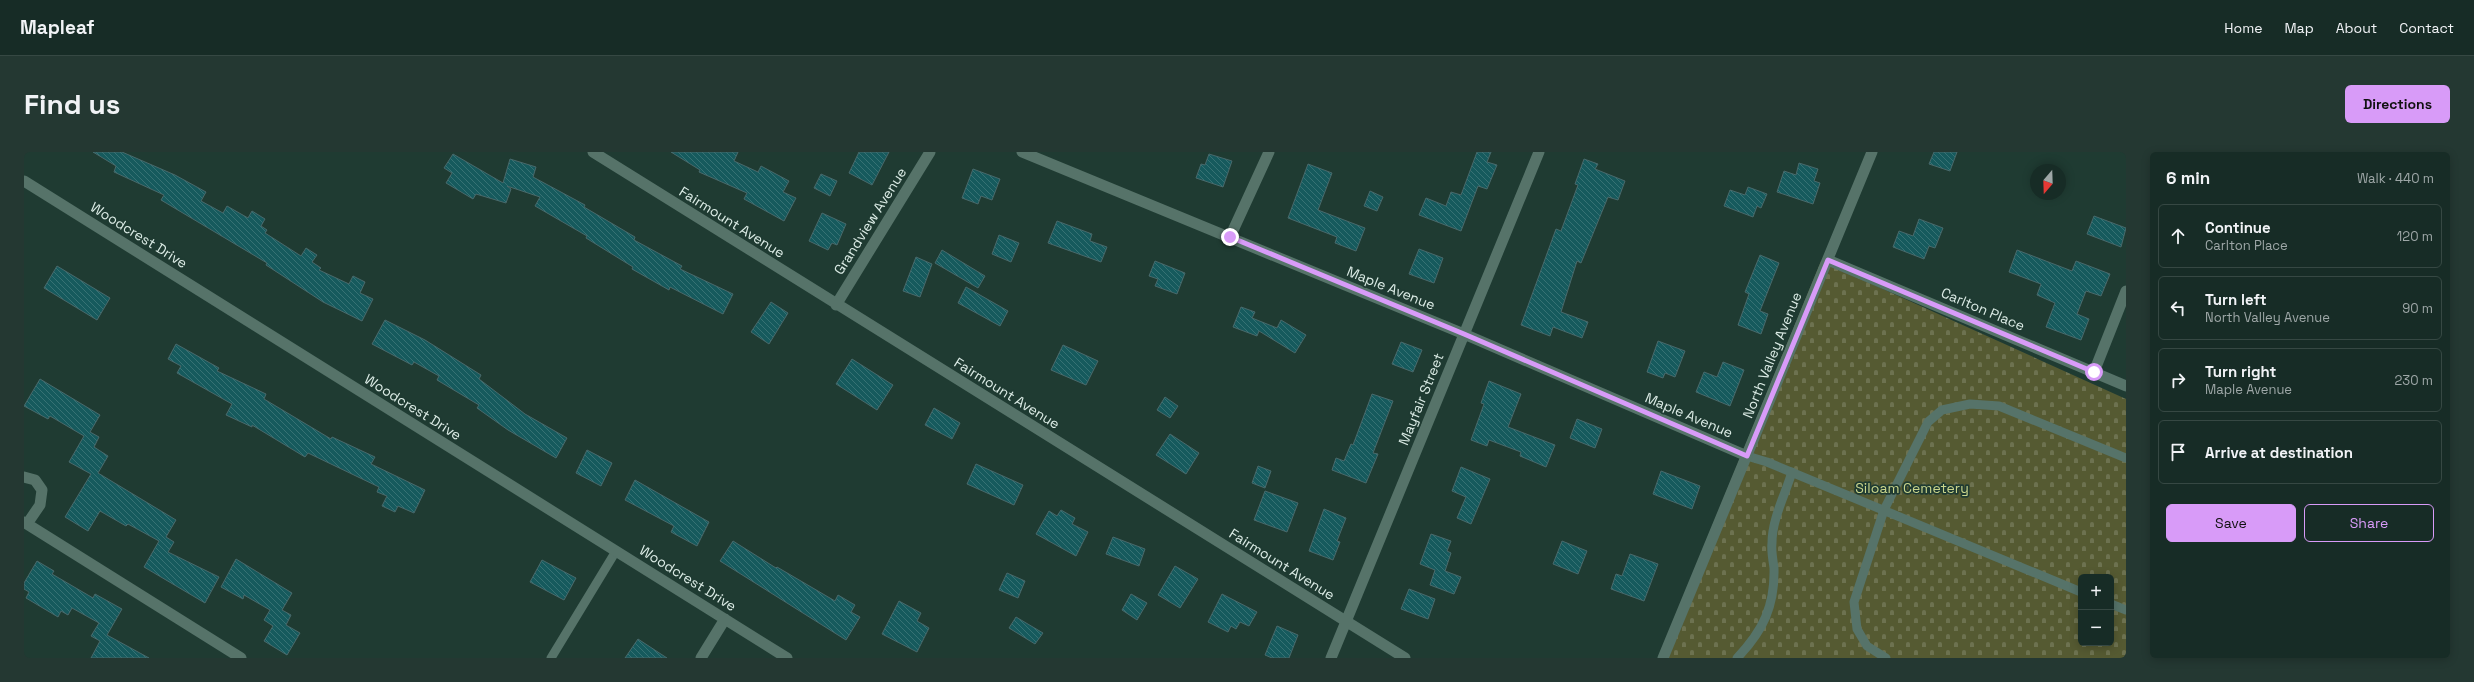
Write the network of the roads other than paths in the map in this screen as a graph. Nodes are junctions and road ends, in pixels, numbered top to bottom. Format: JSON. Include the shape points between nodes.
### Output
{"nodes":[{"id":1,"x":593,"y":152,"type":"edge"},
{"id":2,"x":930,"y":152,"type":"edge"},
{"id":3,"x":1022,"y":152,"type":"edge"},
{"id":4,"x":1269,"y":152,"type":"edge"},
{"id":5,"x":1539,"y":152,"type":"edge"},
{"id":6,"x":1872,"y":152,"type":"edge"},
{"id":7,"x":24,"y":181,"type":"edge"},
{"id":8,"x":1230,"y":237,"type":"junction"},
{"id":9,"x":1828,"y":260,"type":"junction"},
{"id":10,"x":2126,"y":292,"type":"edge"},
{"id":11,"x":836,"y":305,"type":"junction"},
{"id":12,"x":1464,"y":334,"type":"junction"},
{"id":13,"x":2094,"y":372,"type":"junction"},
{"id":14,"x":2126,"y":386,"type":"edge"},
{"id":15,"x":1747,"y":456,"type":"junction"},
{"id":16,"x":2126,"y":458,"type":"edge"},
{"id":17,"x":1792,"y":472,"type":"junction"},
{"id":18,"x":24,"y":477,"type":"edge"},
{"id":19,"x":1884,"y":510,"type":"junction"},
{"id":20,"x":25,"y":523,"type":"edge"},
{"id":21,"x":616,"y":551,"type":"junction"},
{"id":22,"x":2078,"y":591,"type":"edge"},
{"id":23,"x":2114,"y":605,"type":"edge"},
{"id":24,"x":2126,"y":610,"type":"edge"},
{"id":25,"x":725,"y":619,"type":"junction"},
{"id":26,"x":1346,"y":621,"type":"junction"},
{"id":27,"x":240,"y":658,"type":"edge"},
{"id":28,"x":551,"y":658,"type":"edge"},
{"id":29,"x":701,"y":658,"type":"edge"},
{"id":30,"x":787,"y":658,"type":"edge"},
{"id":31,"x":1331,"y":658,"type":"edge"},
{"id":32,"x":1405,"y":658,"type":"edge"},
{"id":33,"x":1663,"y":658,"type":"edge"},
{"id":34,"x":1737,"y":658,"type":"edge"},
{"id":35,"x":1886,"y":658,"type":"edge"}],
"edges":[{"from":1,"to":11,"type":"street","name":"Fairmount Avenue"},
{"from":2,"to":11,"type":"street","name":"Grandview Avenue"},
{"from":3,"to":8,"type":"street","name":"Maple Avenue"},
{"from":4,"to":8,"type":"street"},
{"from":5,"to":12,"type":"street","name":"Mayfair Street"},
{"from":6,"to":9,"type":"street","name":"North Valley Avenue"},
{"from":7,"to":21,"type":"street","name":"Woodcrest Drive"},
{"from":8,"to":12,"type":"street","name":"Maple Avenue"},
{"from":9,"to":13,"type":"street","name":"Carlton Place"},
{"from":9,"to":15,"type":"street","name":"North Valley Avenue"},
{"from":10,"to":13,"type":"street"},
{"from":11,"to":26,"type":"street","name":"Fairmount Avenue"},
{"from":12,"to":15,"type":"street","name":"Maple Avenue"},
{"from":12,"to":26,"type":"street","name":"Mayfair Street"},
{"from":13,"to":14,"type":"street","name":"Carlton Place"},
{"from":15,"to":17,"type":"lane"},
{"from":15,"to":33,"type":"street","name":"North Valley Avenue"},
{"from":16,"to":19,"type":"lane","via":[[1999,406],[1970,404],[1942,410],[1928,422]]},
{"from":17,"to":19,"type":"lane"},
{"from":17,"to":34,"type":"lane","via":[[1775,522],[1772,543],[1773,594],[1766,618],[1755,639]]},
{"from":18,"to":20,"type":"street","via":[[35,480],[42,490],[40,505]]},
{"from":19,"to":22,"type":"lane"},
{"from":19,"to":35,"type":"lane","via":[[1854,602],[1857,629],[1867,646]]},
{"from":20,"to":27,"type":"street"},
{"from":21,"to":25,"type":"street","name":"Woodcrest Drive"},
{"from":21,"to":28,"type":"lane"},
{"from":23,"to":24,"type":"lane"},
{"from":25,"to":29,"type":"street"},
{"from":25,"to":30,"type":"street","name":"Woodcrest Drive"},
{"from":26,"to":31,"type":"street","name":"Mayfair Street"},
{"from":26,"to":32,"type":"street","name":"Fairmount Avenue"}]}
